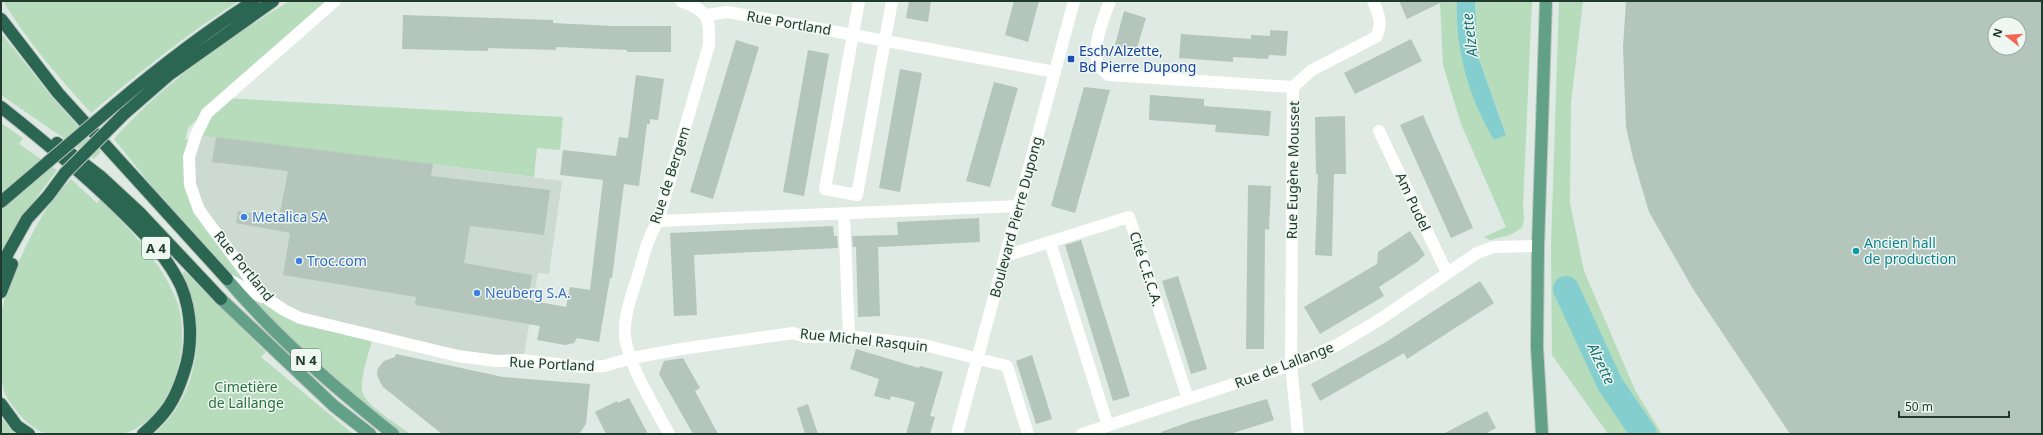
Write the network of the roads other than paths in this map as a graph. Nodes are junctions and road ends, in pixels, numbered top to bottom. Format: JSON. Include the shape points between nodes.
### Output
{"nodes":[{"id":1,"x":254,"y":1,"type":"edge"},
{"id":2,"x":273,"y":1,"type":"edge"},
{"id":3,"x":336,"y":1,"type":"edge"},
{"id":4,"x":681,"y":1,"type":"edge"},
{"id":5,"x":859,"y":1,"type":"edge"},
{"id":6,"x":892,"y":1,"type":"edge"},
{"id":7,"x":1074,"y":1,"type":"edge"},
{"id":8,"x":1110,"y":1,"type":"edge"},
{"id":9,"x":1373,"y":1,"type":"edge"},
{"id":10,"x":1546,"y":1,"type":"edge"},
{"id":11,"x":706,"y":15,"type":"junction"},
{"id":12,"x":1,"y":19,"type":"edge"},
{"id":13,"x":853,"y":34,"type":"junction"},
{"id":14,"x":885,"y":40,"type":"junction"},
{"id":15,"x":1055,"y":72,"type":"junction"},
{"id":16,"x":1293,"y":88,"type":"junction"},
{"id":17,"x":1,"y":107,"type":"edge"},
{"id":18,"x":1379,"y":131,"type":"dead end"},
{"id":19,"x":48,"y":196,"type":"junction"},
{"id":20,"x":1,"y":202,"type":"edge"},
{"id":21,"x":1019,"y":206,"type":"junction"},
{"id":22,"x":844,"y":214,"type":"junction"},
{"id":23,"x":658,"y":221,"type":"junction"},
{"id":24,"x":1050,"y":242,"type":"junction"},
{"id":25,"x":1538,"y":246,"type":"junction"},
{"id":26,"x":1005,"y":256,"type":"junction"},
{"id":27,"x":1,"y":272,"type":"edge"},
{"id":28,"x":1447,"y":274,"type":"junction"},
{"id":29,"x":226,"y":279,"type":"junction"},
{"id":30,"x":1,"y":292,"type":"edge"},
{"id":31,"x":221,"y":299,"type":"joint"},
{"id":32,"x":269,"y":300,"type":"junction"},
{"id":33,"x":849,"y":336,"type":"junction"},
{"id":34,"x":270,"y":346,"type":"junction"},
{"id":35,"x":632,"y":358,"type":"junction"},
{"id":36,"x":977,"y":358,"type":"junction"},
{"id":37,"x":1291,"y":365,"type":"junction"},
{"id":38,"x":1188,"y":399,"type":"junction"},
{"id":39,"x":1,"y":404,"type":"edge"},
{"id":40,"x":371,"y":416,"type":"junction"},
{"id":41,"x":1108,"y":426,"type":"junction"},
{"id":42,"x":29,"y":434,"type":"edge"},
{"id":43,"x":143,"y":434,"type":"edge"},
{"id":44,"x":370,"y":434,"type":"edge"},
{"id":45,"x":393,"y":434,"type":"edge"},
{"id":46,"x":669,"y":434,"type":"edge"},
{"id":47,"x":957,"y":434,"type":"edge"},
{"id":48,"x":1028,"y":434,"type":"edge"},
{"id":49,"x":1082,"y":434,"type":"edge"},
{"id":50,"x":1298,"y":434,"type":"edge"},
{"id":51,"x":1542,"y":434,"type":"edge"}],
"edges":[{"from":1,"to":20,"type":"highway","bridge":true,"via":[[161,66]]},
{"from":2,"to":19,"type":"highway","bridge":true,"via":[[170,74],[124,114],[65,173]]},
{"from":3,"to":32,"type":"street","name":"Rue Portland","via":[[207,113],[189,157],[190,186],[199,210],[254,284]]},
{"from":4,"to":11,"type":"street","via":[[698,8]]},
{"from":5,"to":13,"type":"street"},
{"from":6,"to":14,"type":"street"},
{"from":7,"to":15,"type":"street","name":"Boulevard Pierre Dupong"},
{"from":8,"to":16,"type":"street","via":[[1096,47],[1099,66],[1108,75]]},
{"from":9,"to":16,"type":"street","name":"Rue Eugène Mousset","via":[[1381,19],[1376,37],[1312,70]]},
{"from":10,"to":25,"type":"main road"},
{"from":11,"to":13,"type":"street","name":"Rue Portland","via":[[728,12]]},
{"from":11,"to":23,"type":"street","name":"Rue de Bergem","via":[[710,26],[709,45]]},
{"from":12,"to":29,"type":"highway","number":"A 4","via":[[58,93]]},
{"from":13,"to":14,"type":"street","name":"Rue Portland"},
{"from":13,"to":14,"type":"street","via":[[825,189],[857,195]]},
{"from":14,"to":15,"type":"street","name":"Rue Portland"},
{"from":15,"to":21,"type":"street","name":"Boulevard Pierre Dupong"},
{"from":16,"to":37,"type":"street","name":"Rue Eugène Mousset"},
{"from":17,"to":31,"type":"highway","via":[[53,139],[100,176],[141,214]]},
{"from":17,"to":43,"type":"highway","number":"A 4","via":[[93,184],[135,224],[162,254],[181,287],[190,324],[190,354],[176,397],[159,420]]},
{"from":18,"to":28,"type":"street","name":"Am Pudel"},
{"from":19,"to":27,"type":"highway","via":[[27,219],[8,253]]},
{"from":19,"to":30,"type":"highway","via":[[30,227]]},
{"from":21,"to":22,"type":"street"},
{"from":21,"to":26,"type":"street","name":"Boulevard Pierre Dupong"},
{"from":22,"to":23,"type":"street"},
{"from":22,"to":33,"type":"street"},
{"from":23,"to":35,"type":"street","name":"Rue de Bergem","via":[[651,232],[626,316],[625,337]]},
{"from":24,"to":26,"type":"street","name":"Cité C.E.C.A."},
{"from":24,"to":38,"type":"street","name":"Cité C.E.C.A.","via":[[1129,216]]},
{"from":24,"to":41,"type":"street"},
{"from":25,"to":28,"type":"street","name":"Rue de Lallange","via":[[1494,247],[1478,253]]},
{"from":25,"to":51,"type":"main road","via":[[1537,347]]},
{"from":26,"to":36,"type":"street","name":"Boulevard Pierre Dupong"},
{"from":28,"to":37,"type":"street","name":"Rue de Lallange","via":[[1337,345]]},
{"from":29,"to":32,"type":"street"},
{"from":29,"to":40,"type":"main road","number":"N 4","via":[[274,331]]},
{"from":31,"to":34,"type":"main road","number":"N 4"},
{"from":32,"to":35,"type":"street","name":"Rue Portland","via":[[300,318],[458,356],[582,367],[604,366]]},
{"from":33,"to":35,"type":"street","name":"Rue Michel Rasquin","via":[[806,337],[793,333]]},
{"from":33,"to":36,"type":"street","name":"Rue Michel Rasquin","via":[[924,345]]},
{"from":34,"to":40,"type":"main road","via":[[298,362],[339,398]]},
{"from":34,"to":44,"type":"main road","number":"N 4","via":[[334,406]]},
{"from":35,"to":46,"type":"street","name":"Rue de Bergem"},
{"from":36,"to":47,"type":"street","name":"Boulevard Pierre Dupong"},
{"from":36,"to":48,"type":"street","name":"Rue Michel Rasquin","via":[[1007,366]]},
{"from":37,"to":38,"type":"street","name":"Rue de Lallange"},
{"from":37,"to":50,"type":"street","name":"Rue Eugène Mousset"},
{"from":38,"to":41,"type":"street","name":"Rue de Lallange"},
{"from":39,"to":42,"type":"highway","via":[[17,426]]},
{"from":40,"to":45,"type":"main road","number":"N 4"},
{"from":41,"to":49,"type":"street","name":"Rue de Lallange"}]}
